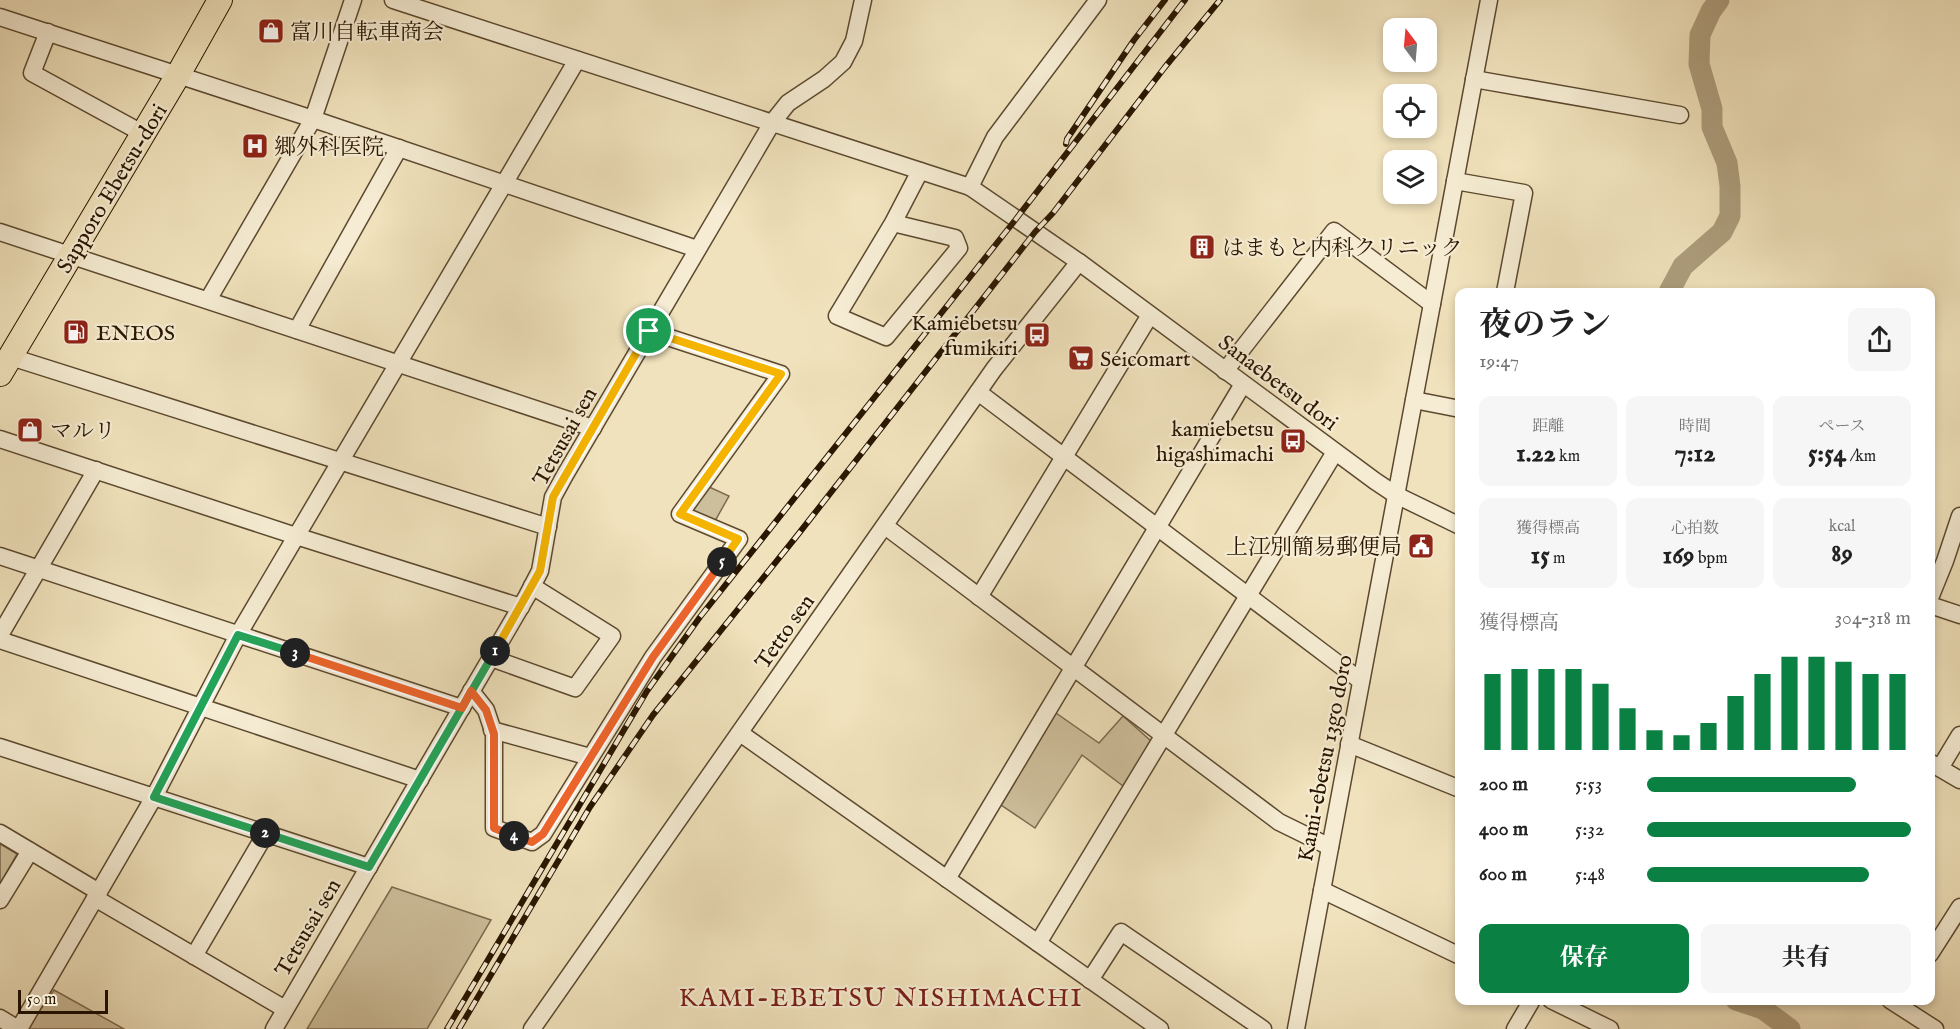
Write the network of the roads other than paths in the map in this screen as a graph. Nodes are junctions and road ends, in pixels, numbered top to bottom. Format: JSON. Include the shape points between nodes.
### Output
{"nodes":[{"id":1,"x":220,"y":0,"type":"edge"},
{"id":2,"x":353,"y":0,"type":"edge"},
{"id":3,"x":393,"y":0,"type":"edge"},
{"id":4,"x":863,"y":0,"type":"edge"},
{"id":5,"x":1098,"y":0,"type":"edge"},
{"id":6,"x":1489,"y":0,"type":"edge"},
{"id":7,"x":0,"y":17,"type":"edge"},
{"id":8,"x":48,"y":32,"type":"junction"},
{"id":9,"x":578,"y":60,"type":"junction"},
{"id":10,"x":178,"y":75,"type":"junction"},
{"id":11,"x":1474,"y":79,"type":"junction"},
{"id":12,"x":1680,"y":115,"type":"dead end"},
{"id":13,"x":313,"y":119,"type":"junction"},
{"id":14,"x":772,"y":123,"type":"junction"},
{"id":15,"x":142,"y":133,"type":"junction"},
{"id":16,"x":399,"y":148,"type":"junction"},
{"id":17,"x":920,"y":171,"type":"junction"},
{"id":18,"x":1455,"y":181,"type":"junction"},
{"id":19,"x":504,"y":184,"type":"junction"},
{"id":20,"x":970,"y":187,"type":"junction"},
{"id":21,"x":893,"y":223,"type":"junction"},
{"id":22,"x":0,"y":232,"type":"edge"},
{"id":23,"x":697,"y":249,"type":"junction"},
{"id":24,"x":71,"y":256,"type":"junction"},
{"id":25,"x":1079,"y":262,"type":"junction"},
{"id":26,"x":1506,"y":288,"type":"edge"},
{"id":27,"x":208,"y":300,"type":"junction"},
{"id":28,"x":1432,"y":304,"type":"junction"},
{"id":29,"x":1150,"y":315,"type":"junction"},
{"id":30,"x":297,"y":330,"type":"junction"},
{"id":31,"x":649,"y":331,"type":"junction"},
{"id":32,"x":398,"y":363,"type":"junction"},
{"id":33,"x":5,"y":366,"type":"edge"},
{"id":34,"x":1225,"y":371,"type":"junction"},
{"id":35,"x":1243,"y":384,"type":"junction"},
{"id":36,"x":978,"y":392,"type":"junction"},
{"id":37,"x":1414,"y":400,"type":"junction"},
{"id":38,"x":1455,"y":408,"type":"edge"},
{"id":39,"x":593,"y":428,"type":"junction"},
{"id":40,"x":0,"y":439,"type":"edge"},
{"id":41,"x":1335,"y":452,"type":"junction"},
{"id":42,"x":1064,"y":457,"type":"junction"},
{"id":43,"x":340,"y":462,"type":"junction"},
{"id":44,"x":96,"y":470,"type":"junction"},
{"id":45,"x":1396,"y":495,"type":"junction"},
{"id":46,"x":1960,"y":516,"type":"edge"},
{"id":47,"x":1455,"y":524,"type":"edge"},
{"id":48,"x":885,"y":526,"type":"junction"},
{"id":49,"x":548,"y":527,"type":"junction"},
{"id":50,"x":1156,"y":527,"type":"junction"},
{"id":51,"x":296,"y":536,"type":"junction"},
{"id":52,"x":1954,"y":555,"type":"edge"},
{"id":53,"x":0,"y":556,"type":"edge"},
{"id":54,"x":38,"y":569,"type":"junction"},
{"id":55,"x":532,"y":586,"type":"junction"},
{"id":56,"x":1935,"y":589,"type":"edge"},
{"id":57,"x":1248,"y":596,"type":"junction"},
{"id":58,"x":979,"y":597,"type":"junction"},
{"id":59,"x":521,"y":607,"type":"junction"},
{"id":60,"x":1935,"y":607,"type":"edge"},
{"id":61,"x":1960,"y":615,"type":"edge"},
{"id":62,"x":0,"y":635,"type":"edge"},
{"id":63,"x":238,"y":635,"type":"junction"},
{"id":64,"x":0,"y":640,"type":"edge"},
{"id":65,"x":491,"y":658,"type":"junction"},
{"id":66,"x":1073,"y":668,"type":"junction"},
{"id":67,"x":1361,"y":681,"type":"junction"},
{"id":68,"x":471,"y":691,"type":"junction"},
{"id":69,"x":201,"y":706,"type":"junction"},
{"id":70,"x":462,"y":708,"type":"junction"},
{"id":71,"x":492,"y":730,"type":"junction"},
{"id":72,"x":740,"y":734,"type":"junction"},
{"id":73,"x":1960,"y":735,"type":"edge"},
{"id":74,"x":1164,"y":736,"type":"junction"},
{"id":75,"x":1349,"y":744,"type":"junction"},
{"id":76,"x":0,"y":747,"type":"edge"},
{"id":77,"x":590,"y":758,"type":"junction"},
{"id":78,"x":1935,"y":765,"type":"edge"},
{"id":79,"x":420,"y":780,"type":"junction"},
{"id":80,"x":1960,"y":780,"type":"edge"},
{"id":81,"x":1455,"y":787,"type":"edge"},
{"id":82,"x":154,"y":797,"type":"junction"},
{"id":83,"x":0,"y":833,"type":"edge"},
{"id":84,"x":266,"y":833,"type":"junction"},
{"id":85,"x":1330,"y":847,"type":"junction"},
{"id":86,"x":30,"y":851,"type":"junction"},
{"id":87,"x":369,"y":867,"type":"junction"},
{"id":88,"x":947,"y":879,"type":"junction"},
{"id":89,"x":1322,"y":890,"type":"junction"},
{"id":90,"x":97,"y":895,"type":"junction"},
{"id":91,"x":0,"y":900,"type":"edge"},
{"id":92,"x":1960,"y":907,"type":"edge"},
{"id":93,"x":1038,"y":943,"type":"junction"},
{"id":94,"x":1935,"y":946,"type":"edge"},
{"id":95,"x":1455,"y":955,"type":"edge"},
{"id":96,"x":194,"y":956,"type":"junction"},
{"id":97,"x":1090,"y":980,"type":"junction"},
{"id":98,"x":1529,"y":1005,"type":"edge"},
{"id":99,"x":1561,"y":1005,"type":"edge"},
{"id":100,"x":1901,"y":1005,"type":"edge"},
{"id":101,"x":285,"y":1009,"type":"junction"},
{"id":102,"x":0,"y":1018,"type":"edge"},
{"id":103,"x":19,"y":1029,"type":"edge"},
{"id":104,"x":274,"y":1029,"type":"edge"},
{"id":105,"x":532,"y":1029,"type":"edge"},
{"id":106,"x":1160,"y":1029,"type":"edge"},
{"id":107,"x":1263,"y":1029,"type":"edge"},
{"id":108,"x":1296,"y":1029,"type":"edge"},
{"id":109,"x":1515,"y":1029,"type":"edge"},
{"id":110,"x":1610,"y":1029,"type":"edge"},
{"id":111,"x":1935,"y":1029,"type":"edge"}],
"edges":[{"from":1,"to":10,"type":"highway","name":"Sapporo Ebetsu-dori"},
{"from":2,"to":13,"type":"street"},
{"from":3,"to":9,"type":"street","name":"Sanaebetsu dori"},
{"from":4,"to":14,"type":"street","name":"Tetsusai sen","via":[[854,41],[843,62],[788,103]]},
{"from":5,"to":20,"type":"street","via":[[995,137]]},
{"from":6,"to":11,"type":"street","name":"Kami-ebetsu 13go doro"},
{"from":7,"to":8,"type":"street"},
{"from":8,"to":10,"type":"street"},
{"from":8,"to":15,"type":"street","via":[[32,73]]},
{"from":9,"to":14,"type":"street","name":"Sanaebetsu dori"},
{"from":9,"to":19,"type":"street"},
{"from":10,"to":13,"type":"street"},
{"from":10,"to":15,"type":"highway","name":"Sapporo Ebetsu-dori"},
{"from":11,"to":12,"type":"street"},
{"from":11,"to":18,"type":"street","name":"Kami-ebetsu 13go doro"},
{"from":13,"to":16,"type":"street"},
{"from":13,"to":27,"type":"street"},
{"from":14,"to":17,"type":"street","name":"Sanaebetsu dori"},
{"from":14,"to":23,"type":"street","name":"Tetsusai sen"},
{"from":15,"to":24,"type":"highway","name":"Sapporo Ebetsu-dori"},
{"from":16,"to":19,"type":"street"},
{"from":16,"to":30,"type":"street"},
{"from":17,"to":20,"type":"street","name":"Sanaebetsu dori"},
{"from":17,"to":21,"type":"street"},
{"from":18,"to":26,"type":"street","via":[[1524,193]]},
{"from":18,"to":28,"type":"street","name":"Kami-ebetsu 13go doro"},
{"from":19,"to":23,"type":"street"},
{"from":19,"to":32,"type":"street"},
{"from":20,"to":25,"type":"street","name":"Sanaebetsu dori"},
{"from":21,"to":21,"type":"street","via":[[837,316],[886,337],[959,248],[955,238]]},
{"from":22,"to":24,"type":"street"},
{"from":23,"to":31,"type":"street","name":"Tetsusai sen"},
{"from":24,"to":27,"type":"street"},
{"from":24,"to":33,"type":"highway","name":"Sapporo Ebetsu-dori"},
{"from":25,"to":29,"type":"street","name":"Sanaebetsu dori"},
{"from":25,"to":36,"type":"street","name":"Tetto sen"},
{"from":27,"to":30,"type":"street"},
{"from":28,"to":34,"type":"street","via":[[1334,231]]},
{"from":28,"to":37,"type":"street","name":"Kami-ebetsu 13go doro"},
{"from":29,"to":34,"type":"street","name":"Sanaebetsu dori"},
{"from":29,"to":42,"type":"street"},
{"from":30,"to":32,"type":"street"},
{"from":31,"to":39,"type":"street","name":"Tetsusai sen"},
{"from":31,"to":77,"type":"street","via":[[781,374],[680,514],[738,539],[653,657]]},
{"from":32,"to":39,"type":"street"},
{"from":32,"to":43,"type":"street"},
{"from":33,"to":43,"type":"street"},
{"from":34,"to":35,"type":"street","name":"Sanaebetsu dori"},
{"from":35,"to":41,"type":"street","name":"Sanaebetsu dori"},
{"from":35,"to":50,"type":"street"},
{"from":36,"to":42,"type":"street"},
{"from":36,"to":48,"type":"street","name":"Tetto sen"},
{"from":37,"to":38,"type":"street"},
{"from":37,"to":45,"type":"street","name":"Kami-ebetsu 13go doro"},
{"from":39,"to":49,"type":"street","name":"Tetsusai sen","via":[[553,497]]},
{"from":40,"to":44,"type":"street"},
{"from":41,"to":45,"type":"street","name":"Sanaebetsu dori"},
{"from":41,"to":57,"type":"street"},
{"from":42,"to":50,"type":"street"},
{"from":42,"to":58,"type":"street"},
{"from":43,"to":49,"type":"street"},
{"from":43,"to":51,"type":"street"},
{"from":44,"to":51,"type":"street"},
{"from":44,"to":54,"type":"street"},
{"from":45,"to":47,"type":"street","name":"Sanaebetsu dori"},
{"from":45,"to":67,"type":"street","name":"Kami-ebetsu 13go doro"},
{"from":46,"to":52,"type":"street"},
{"from":48,"to":58,"type":"street"},
{"from":48,"to":72,"type":"street","name":"Tetto sen"},
{"from":49,"to":55,"type":"street","name":"Tetsusai sen","via":[[540,571]]},
{"from":50,"to":57,"type":"street"},
{"from":50,"to":66,"type":"street"},
{"from":51,"to":59,"type":"street"},
{"from":51,"to":63,"type":"street"},
{"from":52,"to":56,"type":"street"},
{"from":53,"to":54,"type":"street"},
{"from":54,"to":62,"type":"street"},
{"from":54,"to":63,"type":"street"},
{"from":55,"to":59,"type":"street","name":"Tetsusai sen"},
{"from":55,"to":65,"type":"street","via":[[612,636],[575,688]]},
{"from":57,"to":67,"type":"street"},
{"from":57,"to":74,"type":"street"},
{"from":58,"to":66,"type":"street"},
{"from":59,"to":65,"type":"street","name":"Tetsusai sen"},
{"from":60,"to":61,"type":"street"},
{"from":63,"to":69,"type":"street"},
{"from":63,"to":70,"type":"street"},
{"from":64,"to":69,"type":"street"},
{"from":65,"to":68,"type":"street","name":"Tetsusai sen"},
{"from":66,"to":74,"type":"street"},
{"from":66,"to":88,"type":"street"},
{"from":67,"to":75,"type":"street","name":"Kami-ebetsu 13go doro"},
{"from":68,"to":70,"type":"street","name":"Tetsusai sen"},
{"from":68,"to":71,"type":"street","via":[[486,710]]},
{"from":69,"to":79,"type":"street"},
{"from":69,"to":82,"type":"street"},
{"from":70,"to":79,"type":"street","name":"Tetsusai sen"},
{"from":71,"to":77,"type":"street"},
{"from":71,"to":77,"type":"street","via":[[494,828],[532,842],[543,834]]},
{"from":72,"to":88,"type":"street"},
{"from":72,"to":105,"type":"street","name":"Tetto sen"},
{"from":73,"to":78,"type":"street"},
{"from":74,"to":85,"type":"street","via":[[1278,822]]},
{"from":74,"to":93,"type":"street"},
{"from":75,"to":81,"type":"street"},
{"from":75,"to":85,"type":"street","name":"Kami-ebetsu 13go doro"},
{"from":76,"to":82,"type":"street"},
{"from":78,"to":80,"type":"street"},
{"from":79,"to":87,"type":"street","name":"Tetsusai sen"},
{"from":82,"to":84,"type":"street"},
{"from":82,"to":90,"type":"street"},
{"from":83,"to":86,"type":"street"},
{"from":84,"to":87,"type":"street"},
{"from":84,"to":96,"type":"street"},
{"from":85,"to":89,"type":"street","name":"Kami-ebetsu 13go doro"},
{"from":86,"to":90,"type":"street"},
{"from":86,"to":91,"type":"street"},
{"from":87,"to":101,"type":"street","name":"Tetsusai sen"},
{"from":88,"to":93,"type":"street"},
{"from":89,"to":95,"type":"street"},
{"from":89,"to":108,"type":"street","name":"Kami-ebetsu 13go doro"},
{"from":90,"to":96,"type":"street"},
{"from":90,"to":103,"type":"street"},
{"from":92,"to":94,"type":"street"},
{"from":93,"to":97,"type":"street"},
{"from":96,"to":101,"type":"street"},
{"from":97,"to":106,"type":"street"},
{"from":97,"to":107,"type":"street","via":[[1121,932]]},
{"from":98,"to":109,"type":"street"},
{"from":99,"to":110,"type":"street"},
{"from":100,"to":111,"type":"street"},
{"from":101,"to":104,"type":"street","name":"Tetsusai sen"},
{"from":102,"to":103,"type":"street"}]}
